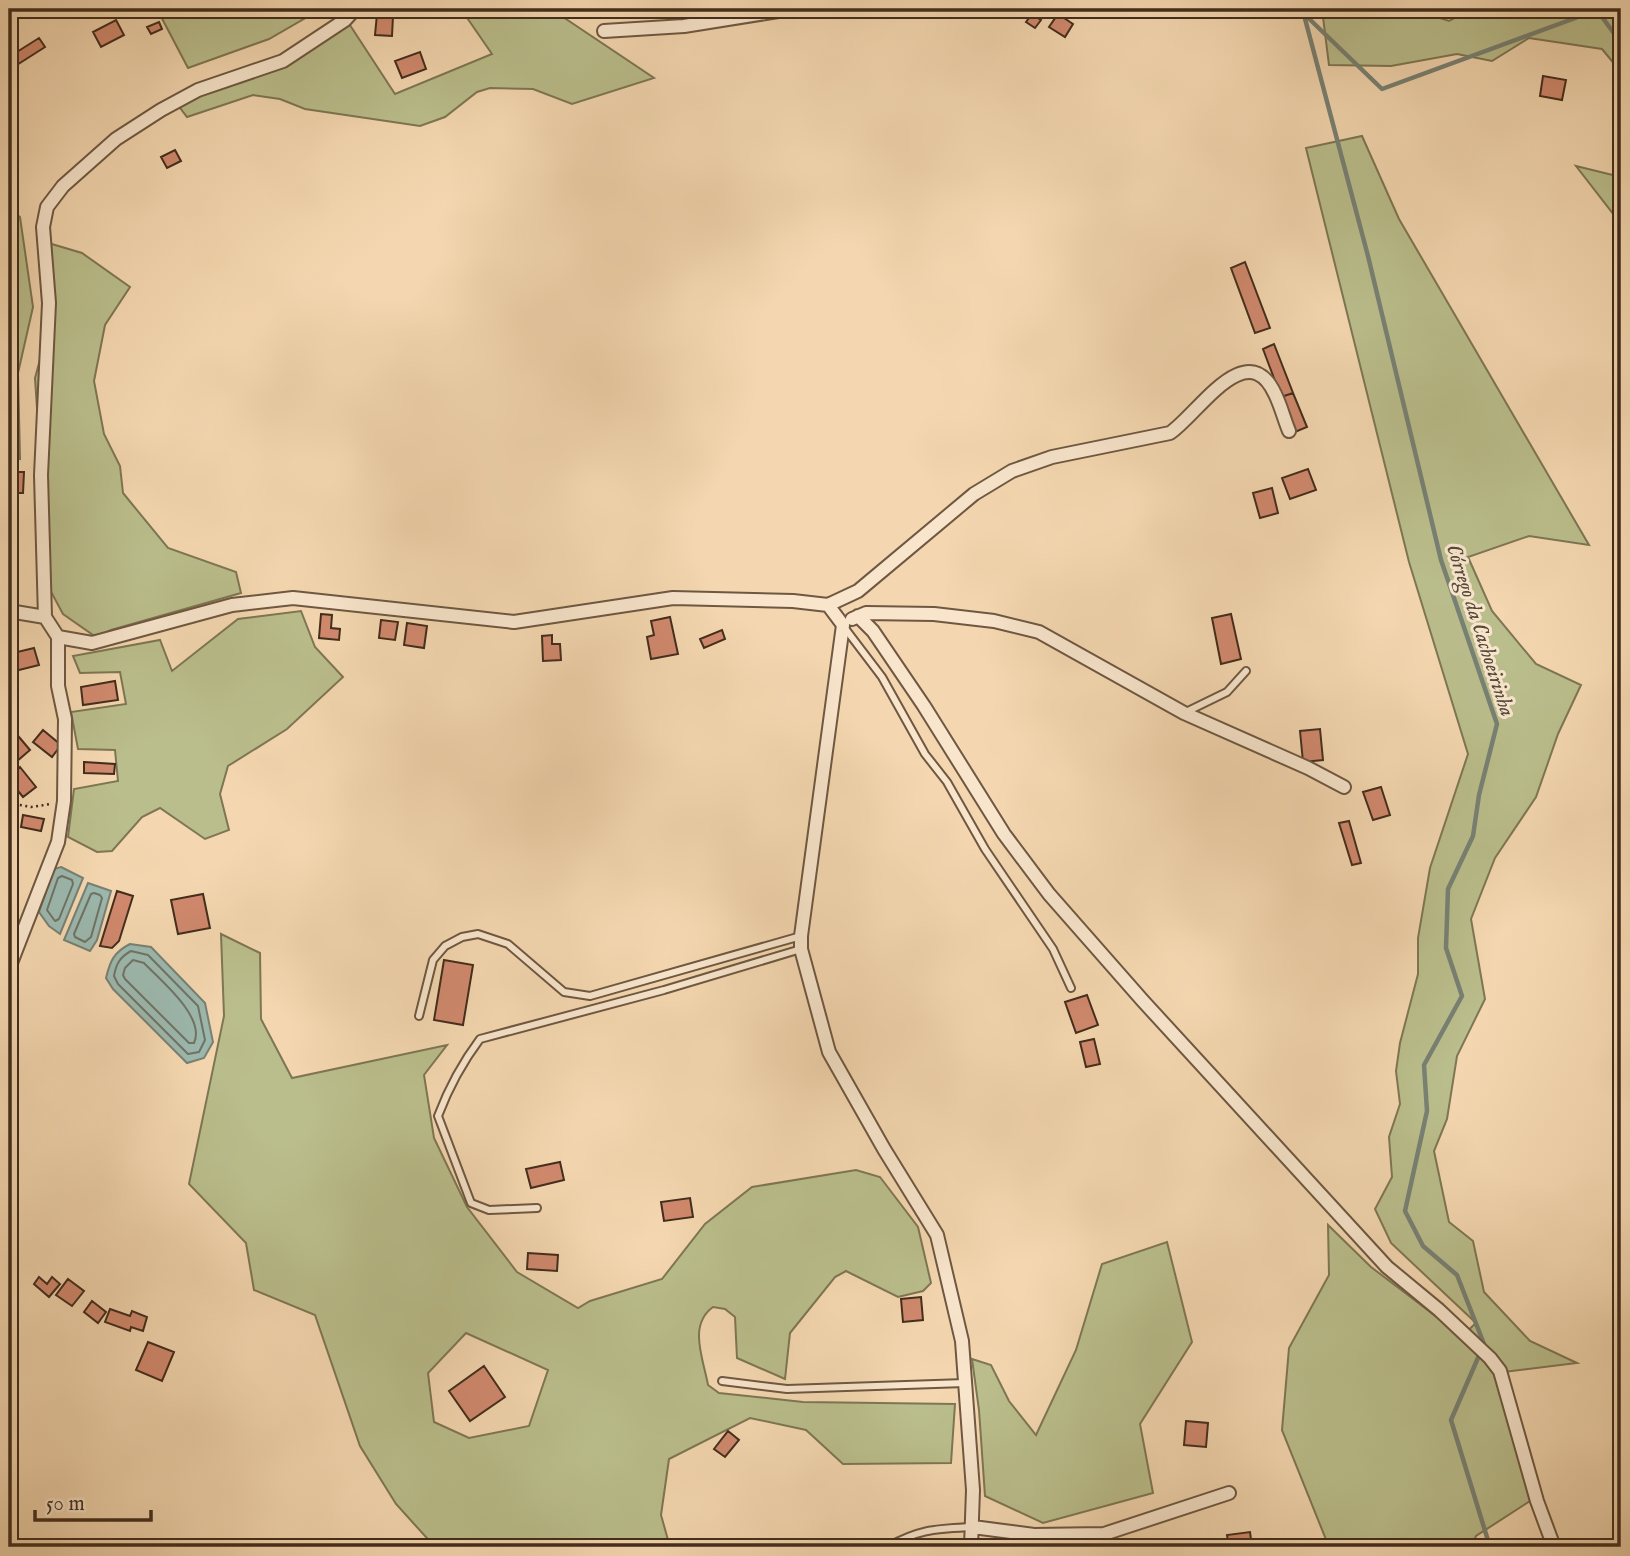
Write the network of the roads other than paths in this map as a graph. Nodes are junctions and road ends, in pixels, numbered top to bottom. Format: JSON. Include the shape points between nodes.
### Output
{"nodes":[{"id":1,"x":355,"y":9,"type":"edge"},
{"id":2,"x":791,"y":9,"type":"edge"},
{"id":3,"x":604,"y":31,"type":"dead end"},
{"id":4,"x":1289,"y":430,"type":"dead end"},
{"id":5,"x":828,"y":605,"type":"junction"},
{"id":6,"x":9,"y":611,"type":"edge"},
{"id":7,"x":858,"y":616,"type":"junction"},
{"id":8,"x":45,"y":617,"type":"junction"},
{"id":9,"x":843,"y":625,"type":"junction"},
{"id":10,"x":58,"y":637,"type":"junction"},
{"id":11,"x":1246,"y":671,"type":"dead end"},
{"id":12,"x":1184,"y":713,"type":"junction"},
{"id":13,"x":1343,"y":787,"type":"dead end"},
{"id":14,"x":801,"y":942,"type":"junction"},
{"id":15,"x":9,"y":968,"type":"edge"},
{"id":16,"x":1071,"y":989,"type":"dead end"},
{"id":17,"x":419,"y":1016,"type":"dead end"},
{"id":18,"x":537,"y":1208,"type":"dead end"},
{"id":19,"x":722,"y":1381,"type":"dead end"},
{"id":20,"x":965,"y":1383,"type":"junction"},
{"id":21,"x":1229,"y":1493,"type":"dead end"},
{"id":22,"x":973,"y":1527,"type":"junction"},
{"id":23,"x":887,"y":1547,"type":"edge"},
{"id":24,"x":971,"y":1547,"type":"edge"},
{"id":25,"x":1554,"y":1547,"type":"edge"}],
"edges":[{"from":1,"to":8,"type":"street","via":[[283,61],[198,90],[161,110],[116,139],[63,186],[47,207],[43,227],[49,303],[41,475]]},
{"from":2,"to":3,"type":"street","via":[[684,26]]},
{"from":4,"to":5,"type":"street","via":[[1266,380],[1248,371],[1240,373],[1227,379],[1170,433],[1052,457],[1012,471],[974,494],[858,591]]},
{"from":5,"to":9,"type":"street"},
{"from":5,"to":10,"type":"street","via":[[673,598],[514,622],[293,598],[232,605],[92,643]]},
{"from":6,"to":8,"type":"street"},
{"from":7,"to":9,"type":"street"},
{"from":7,"to":12,"type":"street","via":[[934,614],[1039,632]]},
{"from":7,"to":25,"type":"street","via":[[873,631],[1004,834],[1049,894],[1387,1267],[1439,1310],[1500,1371]]},
{"from":8,"to":10,"type":"street"},
{"from":9,"to":14,"type":"street"},
{"from":9,"to":16,"type":"lane","via":[[882,677],[925,754],[1053,949]]},
{"from":10,"to":15,"type":"street","via":[[58,686],[65,719],[64,801],[58,842]]},
{"from":11,"to":12,"type":"lane","via":[[1227,692]]},
{"from":12,"to":13,"type":"street"},
{"from":14,"to":17,"type":"lane","via":[[590,996],[564,992],[502,941],[478,934],[462,937],[445,946],[433,960]]},
{"from":14,"to":18,"type":"lane","via":[[664,990],[480,1039],[454,1077],[438,1116],[471,1203],[489,1210]]},
{"from":14,"to":20,"type":"street","via":[[829,1052],[937,1235],[962,1341]]},
{"from":19,"to":20,"type":"lane","via":[[787,1389]]},
{"from":20,"to":22,"type":"street"},
{"from":21,"to":22,"type":"street","via":[[1104,1534],[1034,1535]]},
{"from":22,"to":23,"type":"lane","via":[[929,1529]]},
{"from":22,"to":24,"type":"street"}]}
